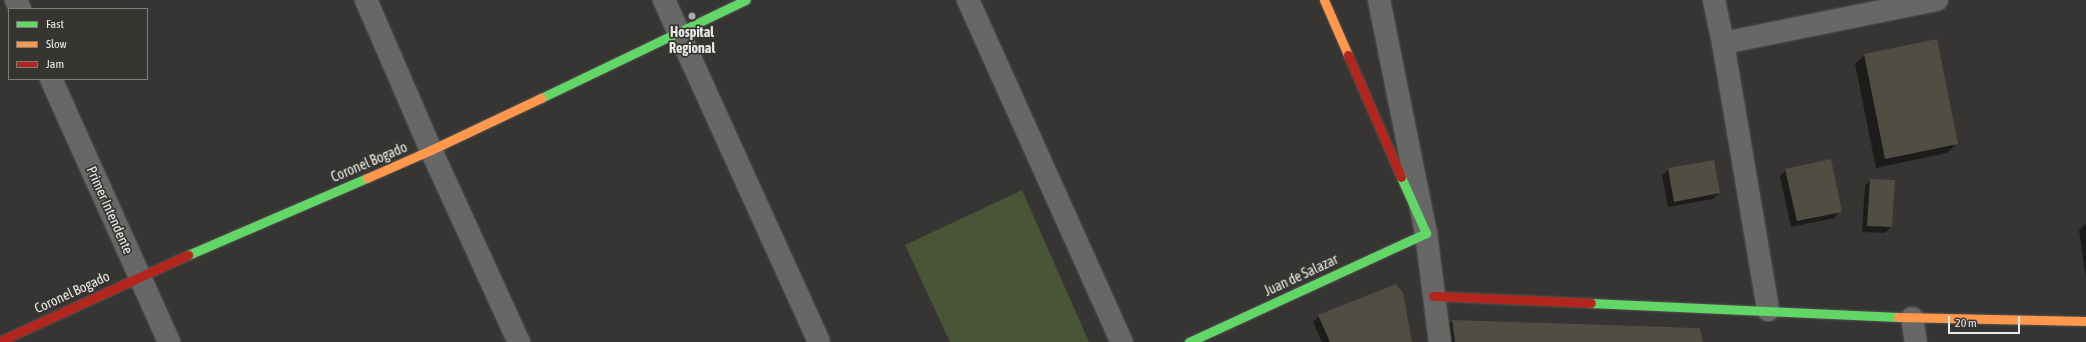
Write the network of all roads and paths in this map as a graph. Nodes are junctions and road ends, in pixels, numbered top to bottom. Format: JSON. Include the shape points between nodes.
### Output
{"nodes":[{"id":1,"x":366,"y":0,"type":"edge"},
{"id":2,"x":664,"y":0,"type":"edge"},
{"id":3,"x":746,"y":0,"type":"edge"},
{"id":4,"x":968,"y":0,"type":"edge"},
{"id":5,"x":1324,"y":0,"type":"edge"},
{"id":6,"x":1379,"y":0,"type":"edge"},
{"id":7,"x":1714,"y":0,"type":"edge"},
{"id":8,"x":1937,"y":0,"type":"edge"},
{"id":9,"x":678,"y":31,"type":"junction"},
{"id":10,"x":1723,"y":43,"type":"junction"},
{"id":11,"x":51,"y":80,"type":"edge"},
{"id":12,"x":431,"y":150,"type":"junction"},
{"id":13,"x":1426,"y":233,"type":"junction"},
{"id":14,"x":139,"y":277,"type":"junction"},
{"id":15,"x":1433,"y":296,"type":"junction"},
{"id":16,"x":1768,"y":310,"type":"junction"},
{"id":17,"x":1912,"y":318,"type":"junction"},
{"id":18,"x":2086,"y":321,"type":"edge"},
{"id":19,"x":0,"y":341,"type":"edge"},
{"id":20,"x":168,"y":342,"type":"edge"},
{"id":21,"x":519,"y":342,"type":"edge"},
{"id":22,"x":819,"y":342,"type":"edge"},
{"id":23,"x":1122,"y":342,"type":"edge"},
{"id":24,"x":1189,"y":342,"type":"edge"},
{"id":25,"x":1440,"y":342,"type":"edge"},
{"id":26,"x":1916,"y":342,"type":"edge"}],
"edges":[{"from":1,"to":12,"type":"street"},
{"from":2,"to":9,"type":"street"},
{"from":3,"to":9,"type":"street","name":"Coronel Bogado"},
{"from":4,"to":23,"type":"street"},
{"from":5,"to":13,"type":"street"},
{"from":6,"to":13,"type":"street"},
{"from":7,"to":10,"type":"street"},
{"from":8,"to":10,"type":"street"},
{"from":9,"to":12,"type":"street","name":"Coronel Bogado"},
{"from":9,"to":22,"type":"street"},
{"from":10,"to":16,"type":"street"},
{"from":11,"to":14,"type":"street","name":"Primer Intendente"},
{"from":12,"to":14,"type":"street","name":"Coronel Bogado"},
{"from":12,"to":21,"type":"street"},
{"from":13,"to":15,"type":"street"},
{"from":13,"to":24,"type":"street","name":"Juan de Salazar"},
{"from":14,"to":19,"type":"street","name":"Coronel Bogado"},
{"from":14,"to":20,"type":"street","name":"Primer Intendente"},
{"from":15,"to":16,"type":"street"},
{"from":15,"to":25,"type":"street"},
{"from":16,"to":17,"type":"street"},
{"from":17,"to":18,"type":"street"},
{"from":17,"to":26,"type":"street"}]}
